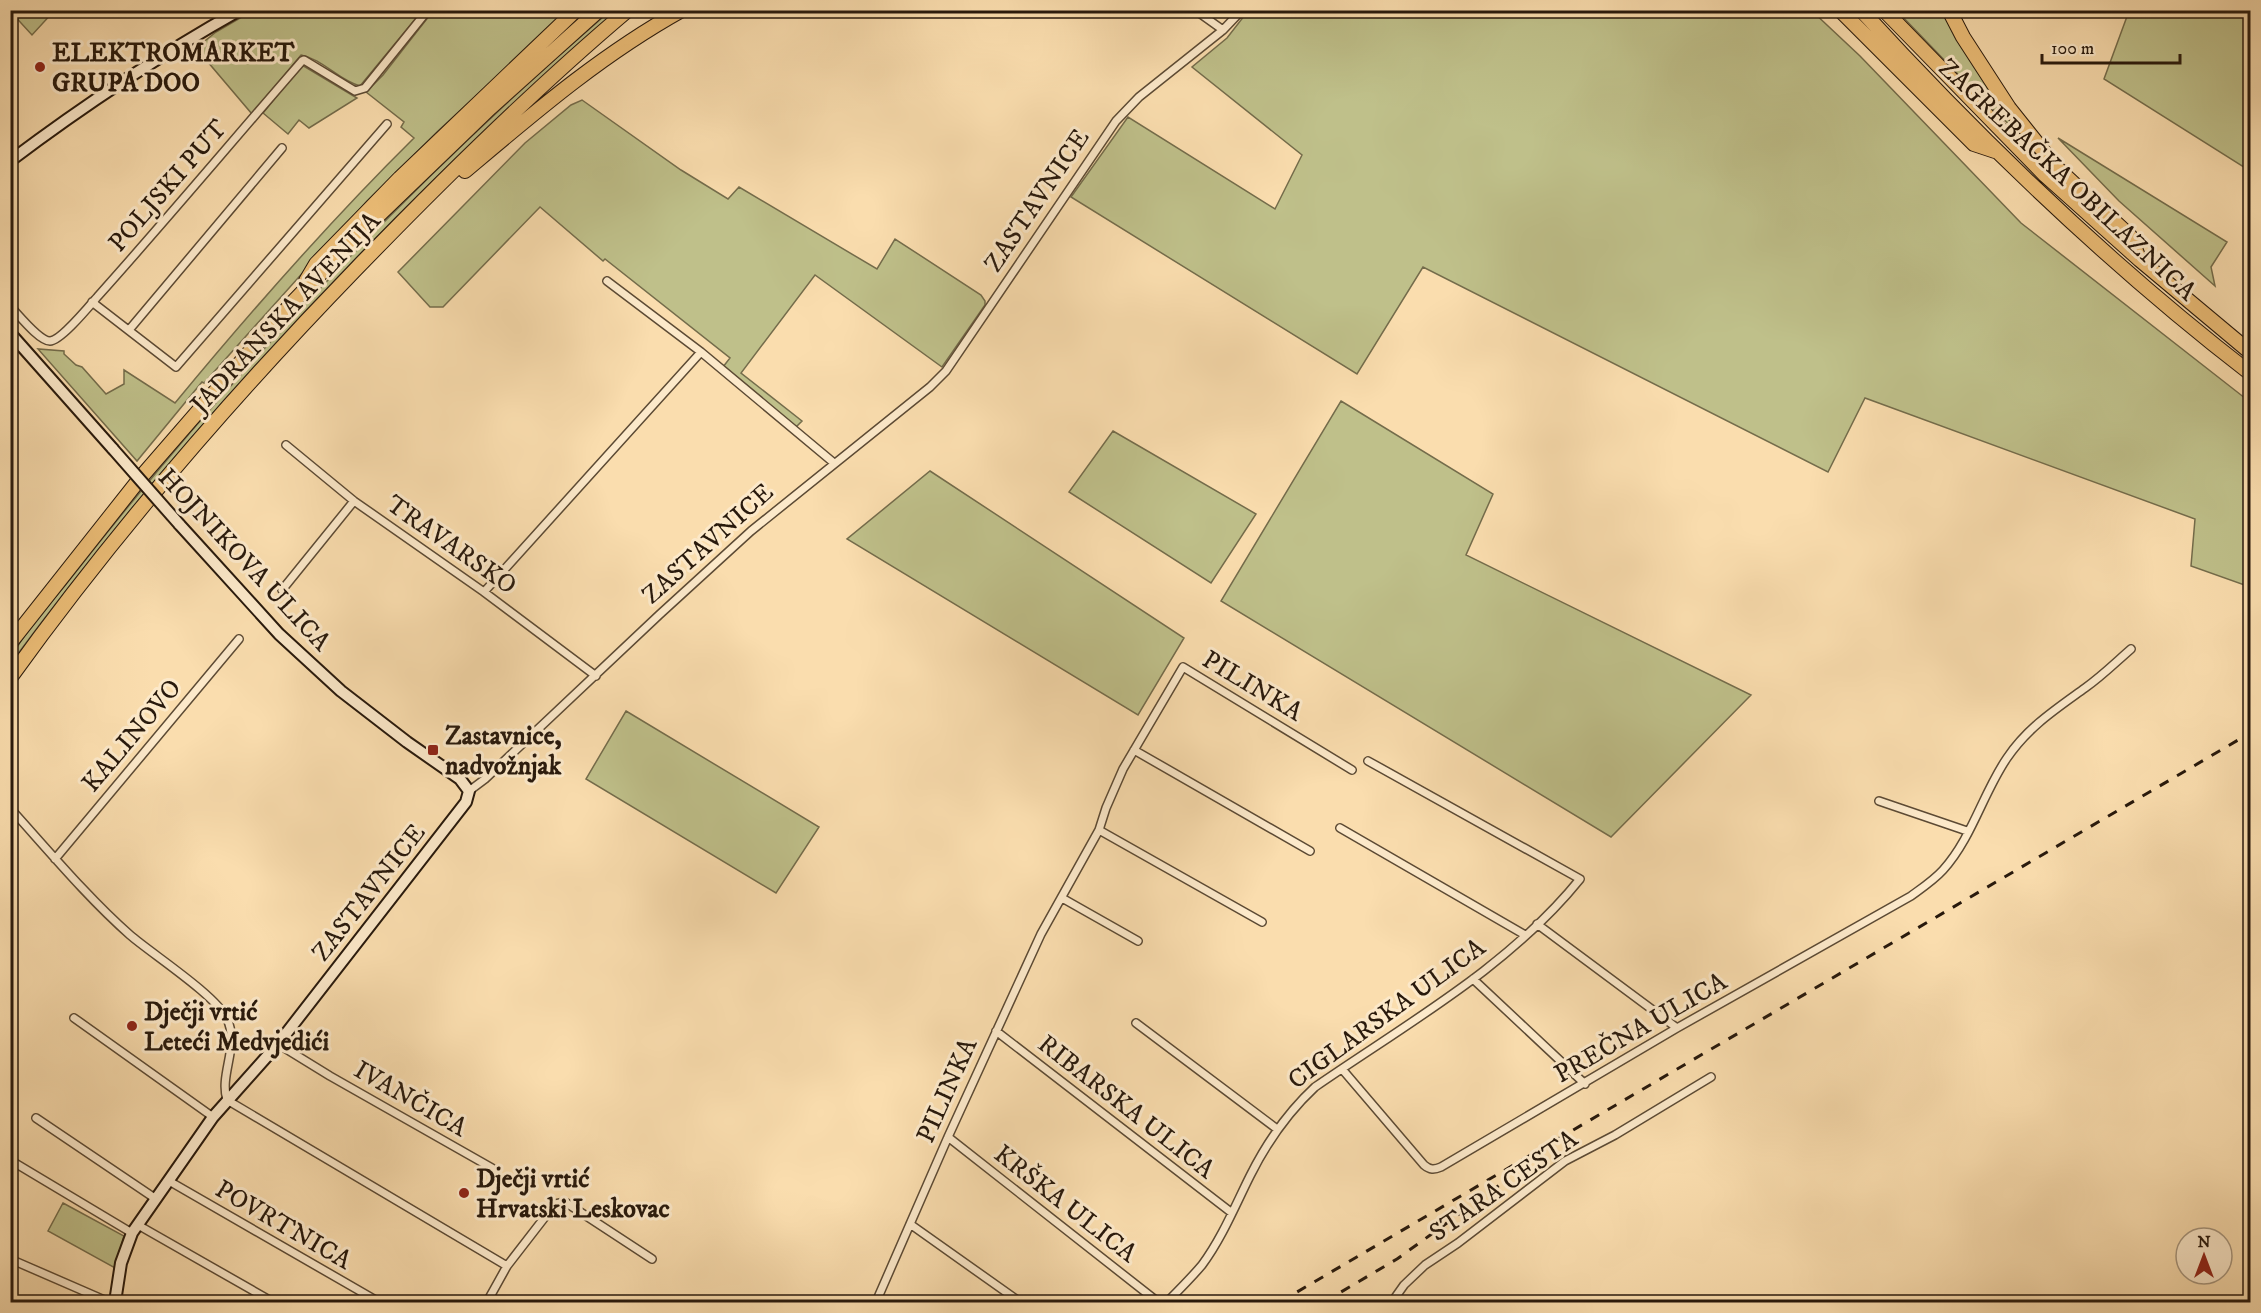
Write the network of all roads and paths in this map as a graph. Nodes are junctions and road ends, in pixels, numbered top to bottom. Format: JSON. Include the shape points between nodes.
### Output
{"nodes":[{"id":1,"x":240,"y":10,"type":"edge"},
{"id":2,"x":428,"y":10,"type":"edge"},
{"id":3,"x":576,"y":10,"type":"edge"},
{"id":4,"x":599,"y":10,"type":"edge"},
{"id":5,"x":628,"y":10,"type":"edge"},
{"id":6,"x":682,"y":10,"type":"edge"},
{"id":7,"x":1195,"y":10,"type":"edge"},
{"id":8,"x":1242,"y":10,"type":"edge"},
{"id":9,"x":1840,"y":10,"type":"edge"},
{"id":10,"x":1861,"y":10,"type":"edge"},
{"id":11,"x":1884,"y":10,"type":"edge"},
{"id":12,"x":1949,"y":10,"type":"edge"},
{"id":13,"x":1223,"y":30,"type":"junction"},
{"id":14,"x":387,"y":123,"type":"dead end"},
{"id":15,"x":282,"y":148,"type":"dead end"},
{"id":16,"x":2000,"y":153,"type":"junction"},
{"id":17,"x":10,"y":162,"type":"edge"},
{"id":18,"x":388,"y":236,"type":"junction"},
{"id":19,"x":2140,"y":260,"type":"junction"},
{"id":20,"x":607,"y":280,"type":"dead end"},
{"id":21,"x":294,"y":301,"type":"junction"},
{"id":22,"x":92,"y":302,"type":"junction"},
{"id":23,"x":10,"y":306,"type":"edge"},
{"id":24,"x":129,"y":330,"type":"junction"},
{"id":25,"x":10,"y":333,"type":"edge"},
{"id":26,"x":701,"y":352,"type":"junction"},
{"id":27,"x":2250,"y":352,"type":"edge"},
{"id":28,"x":2250,"y":373,"type":"edge"},
{"id":29,"x":286,"y":445,"type":"dead end"},
{"id":30,"x":834,"y":463,"type":"junction"},
{"id":31,"x":354,"y":501,"type":"junction"},
{"id":32,"x":282,"y":590,"type":"dead end"},
{"id":33,"x":484,"y":592,"type":"junction"},
{"id":34,"x":239,"y":639,"type":"dead end"},
{"id":35,"x":10,"y":643,"type":"edge"},
{"id":36,"x":2131,"y":649,"type":"dead end"},
{"id":37,"x":596,"y":676,"type":"junction"},
{"id":38,"x":10,"y":678,"type":"edge"},
{"id":39,"x":1134,"y":750,"type":"junction"},
{"id":40,"x":1368,"y":761,"type":"dead end"},
{"id":41,"x":1352,"y":770,"type":"dead end"},
{"id":42,"x":469,"y":791,"type":"junction"},
{"id":43,"x":1879,"y":801,"type":"dead end"},
{"id":44,"x":10,"y":808,"type":"edge"},
{"id":45,"x":1340,"y":828,"type":"dead end"},
{"id":46,"x":1099,"y":830,"type":"junction"},
{"id":47,"x":1967,"y":831,"type":"junction"},
{"id":48,"x":1310,"y":851,"type":"dead end"},
{"id":49,"x":55,"y":859,"type":"junction"},
{"id":50,"x":1062,"y":898,"type":"junction"},
{"id":51,"x":1262,"y":922,"type":"dead end"},
{"id":52,"x":1537,"y":924,"type":"junction"},
{"id":53,"x":1525,"y":935,"type":"junction"},
{"id":54,"x":1138,"y":941,"type":"dead end"},
{"id":55,"x":1473,"y":980,"type":"junction"},
{"id":56,"x":74,"y":1017,"type":"dead end"},
{"id":57,"x":1136,"y":1023,"type":"dead end"},
{"id":58,"x":1677,"y":1028,"type":"junction"},
{"id":59,"x":996,"y":1031,"type":"junction"},
{"id":60,"x":278,"y":1044,"type":"junction"},
{"id":61,"x":1342,"y":1069,"type":"junction"},
{"id":62,"x":1711,"y":1077,"type":"dead end"},
{"id":63,"x":1585,"y":1084,"type":"junction"},
{"id":64,"x":227,"y":1100,"type":"junction"},
{"id":65,"x":213,"y":1117,"type":"junction"},
{"id":66,"x":36,"y":1119,"type":"dead end"},
{"id":67,"x":1277,"y":1130,"type":"junction"},
{"id":68,"x":948,"y":1137,"type":"junction"},
{"id":69,"x":10,"y":1161,"type":"edge"},
{"id":70,"x":492,"y":1168,"type":"dead end"},
{"id":71,"x":169,"y":1181,"type":"junction"},
{"id":72,"x":156,"y":1199,"type":"junction"},
{"id":73,"x":1232,"y":1213,"type":"junction"},
{"id":74,"x":910,"y":1224,"type":"junction"},
{"id":75,"x":135,"y":1229,"type":"junction"},
{"id":76,"x":10,"y":1259,"type":"edge"},
{"id":77,"x":652,"y":1259,"type":"dead end"},
{"id":78,"x":507,"y":1266,"type":"junction"},
{"id":79,"x":109,"y":1302,"type":"edge"},
{"id":80,"x":115,"y":1302,"type":"edge"},
{"id":81,"x":273,"y":1302,"type":"edge"},
{"id":82,"x":379,"y":1302,"type":"edge"},
{"id":83,"x":487,"y":1302,"type":"edge"},
{"id":84,"x":876,"y":1302,"type":"edge"},
{"id":85,"x":1020,"y":1302,"type":"edge"},
{"id":86,"x":1158,"y":1302,"type":"edge"},
{"id":87,"x":1167,"y":1302,"type":"edge"},
{"id":88,"x":1392,"y":1302,"type":"edge"}],
"edges":[{"from":1,"to":17,"type":"main road","via":[[189,39]]},
{"from":2,"to":22,"type":"street","name":"POLJSKI PUT","via":[[360,91],[302,61]]},
{"from":3,"to":21,"type":"highway","via":[[342,236],[316,264]]},
{"from":4,"to":21,"type":"highway","name":"JADRANSKA AVENIJA","via":[[490,108]]},
{"from":5,"to":18,"type":"highway","name":"JADRANSKA AVENIJA","via":[[507,118]]},
{"from":6,"to":18,"type":"highway","via":[[575,79]]},
{"from":7,"to":13,"type":"street"},
{"from":8,"to":13,"type":"street","name":"ZASTAVNICE"},
{"from":9,"to":16,"type":"highway","via":[[1974,144]]},
{"from":10,"to":16,"type":"highway","name":"ZAGREBAČKA OBILAZNICA"},
{"from":11,"to":19,"type":"highway","name":"ZAGREBAČKA OBILAZNICA","via":[[2045,175]]},
{"from":12,"to":19,"type":"highway","via":[[2009,108],[2056,168],[2130,236]]},
{"from":13,"to":30,"type":"street","name":"ZASTAVNICE","via":[[1139,97],[1116,121],[946,371]]},
{"from":14,"to":24,"type":"street","via":[[176,367]]},
{"from":15,"to":24,"type":"street"},
{"from":16,"to":28,"type":"highway","name":"ZAGREBAČKA OBILAZNICA","via":[[2106,254]]},
{"from":18,"to":38,"type":"highway","name":"JADRANSKA AVENIJA","via":[[282,346],[148,499]]},
{"from":19,"to":27,"type":"highway","name":"ZAGREBAČKA OBILAZNICA"},
{"from":20,"to":26,"type":"street"},
{"from":21,"to":35,"type":"highway","name":"JADRANSKA AVENIJA","via":[[146,471]]},
{"from":22,"to":23,"type":"street","name":"POLJSKI PUT","via":[[54,341],[47,342]]},
{"from":22,"to":24,"type":"street"},
{"from":25,"to":42,"type":"main road","name":"HOJNIKOVA ULICA","bridge":true,"via":[[279,634],[340,691],[460,779]]},
{"from":26,"to":30,"type":"street"},
{"from":26,"to":33,"type":"street"},
{"from":29,"to":31,"type":"street","name":"TRAVARSKO"},
{"from":30,"to":37,"type":"street","name":"ZASTAVNICE","via":[[743,539]]},
{"from":31,"to":32,"type":"street"},
{"from":31,"to":33,"type":"street","name":"TRAVARSKO"},
{"from":33,"to":37,"type":"street","name":"TRAVARSKO"},
{"from":34,"to":49,"type":"street","name":"KALINOVO"},
{"from":36,"to":47,"type":"street","name":"PREČNA ULICA","via":[[2035,724],[2006,759]]},
{"from":37,"to":42,"type":"street","name":"ZASTAVNICE"},
{"from":39,"to":41,"type":"street","name":"PILINKA","via":[[1183,667]]},
{"from":39,"to":46,"type":"street","name":"PILINKA"},
{"from":39,"to":48,"type":"street"},
{"from":40,"to":52,"type":"street","name":"CIGLARSKA ULICA","via":[[1580,879]]},
{"from":42,"to":60,"type":"main road","name":"ZASTAVNICE","via":[[466,802]]},
{"from":43,"to":47,"type":"street"},
{"from":44,"to":49,"type":"street"},
{"from":45,"to":53,"type":"street","name":"CIGLARSKA ULICA"},
{"from":46,"to":50,"type":"street","name":"PILINKA"},
{"from":46,"to":51,"type":"street"},
{"from":47,"to":58,"type":"street","name":"PREČNA ULICA","via":[[1942,872],[1911,896]]},
{"from":49,"to":64,"type":"street","via":[[129,934],[213,1000],[227,1018],[231,1048],[224,1091]]},
{"from":50,"to":54,"type":"street"},
{"from":50,"to":59,"type":"street","name":"PILINKA"},
{"from":52,"to":53,"type":"street","name":"CIGLARSKA ULICA"},
{"from":52,"to":58,"type":"street"},
{"from":53,"to":55,"type":"street","name":"CIGLARSKA ULICA"},
{"from":55,"to":61,"type":"street","name":"CIGLARSKA ULICA"},
{"from":55,"to":63,"type":"street"},
{"from":56,"to":65,"type":"street"},
{"from":57,"to":67,"type":"street"},
{"from":58,"to":63,"type":"street","name":"PREČNA ULICA"},
{"from":59,"to":68,"type":"street","name":"PILINKA"},
{"from":59,"to":73,"type":"street","name":"RIBARSKA ULICA"},
{"from":60,"to":64,"type":"main road","name":"ZASTAVNICE"},
{"from":60,"to":70,"type":"street","name":"IVANČICA"},
{"from":61,"to":63,"type":"street","name":"PREČNA ULICA","via":[[1424,1165],[1434,1170]]},
{"from":61,"to":67,"type":"street","name":"CIGLARSKA ULICA","via":[[1302,1099]]},
{"from":62,"to":88,"type":"street","name":"STARA CESTA","via":[[1565,1161],[1425,1264]]},
{"from":64,"to":65,"type":"main road","name":"ZASTAVNICE"},
{"from":64,"to":78,"type":"street"},
{"from":65,"to":71,"type":"main road","name":"ZASTAVNICE"},
{"from":66,"to":72,"type":"street"},
{"from":67,"to":73,"type":"street","name":"CIGLARSKA ULICA"},
{"from":68,"to":74,"type":"street","name":"PILINKA"},
{"from":68,"to":86,"type":"street","name":"KRŠKA ULICA"},
{"from":69,"to":75,"type":"street"},
{"from":71,"to":72,"type":"main road","name":"ZASTAVNICE"},
{"from":71,"to":82,"type":"street","name":"POVRTNICA"},
{"from":72,"to":75,"type":"main road","name":"ZASTAVNICE"},
{"from":73,"to":87,"type":"street","name":"CIGLARSKA ULICA","via":[[1202,1265]]},
{"from":74,"to":84,"type":"street","name":"PILINKA"},
{"from":74,"to":85,"type":"street"},
{"from":75,"to":80,"type":"main road","name":"ZASTAVNICE","via":[[121,1263]]},
{"from":75,"to":81,"type":"street"},
{"from":76,"to":79,"type":"street"},
{"from":77,"to":78,"type":"street","via":[[565,1202],[555,1204]]},
{"from":78,"to":83,"type":"street"}]}
